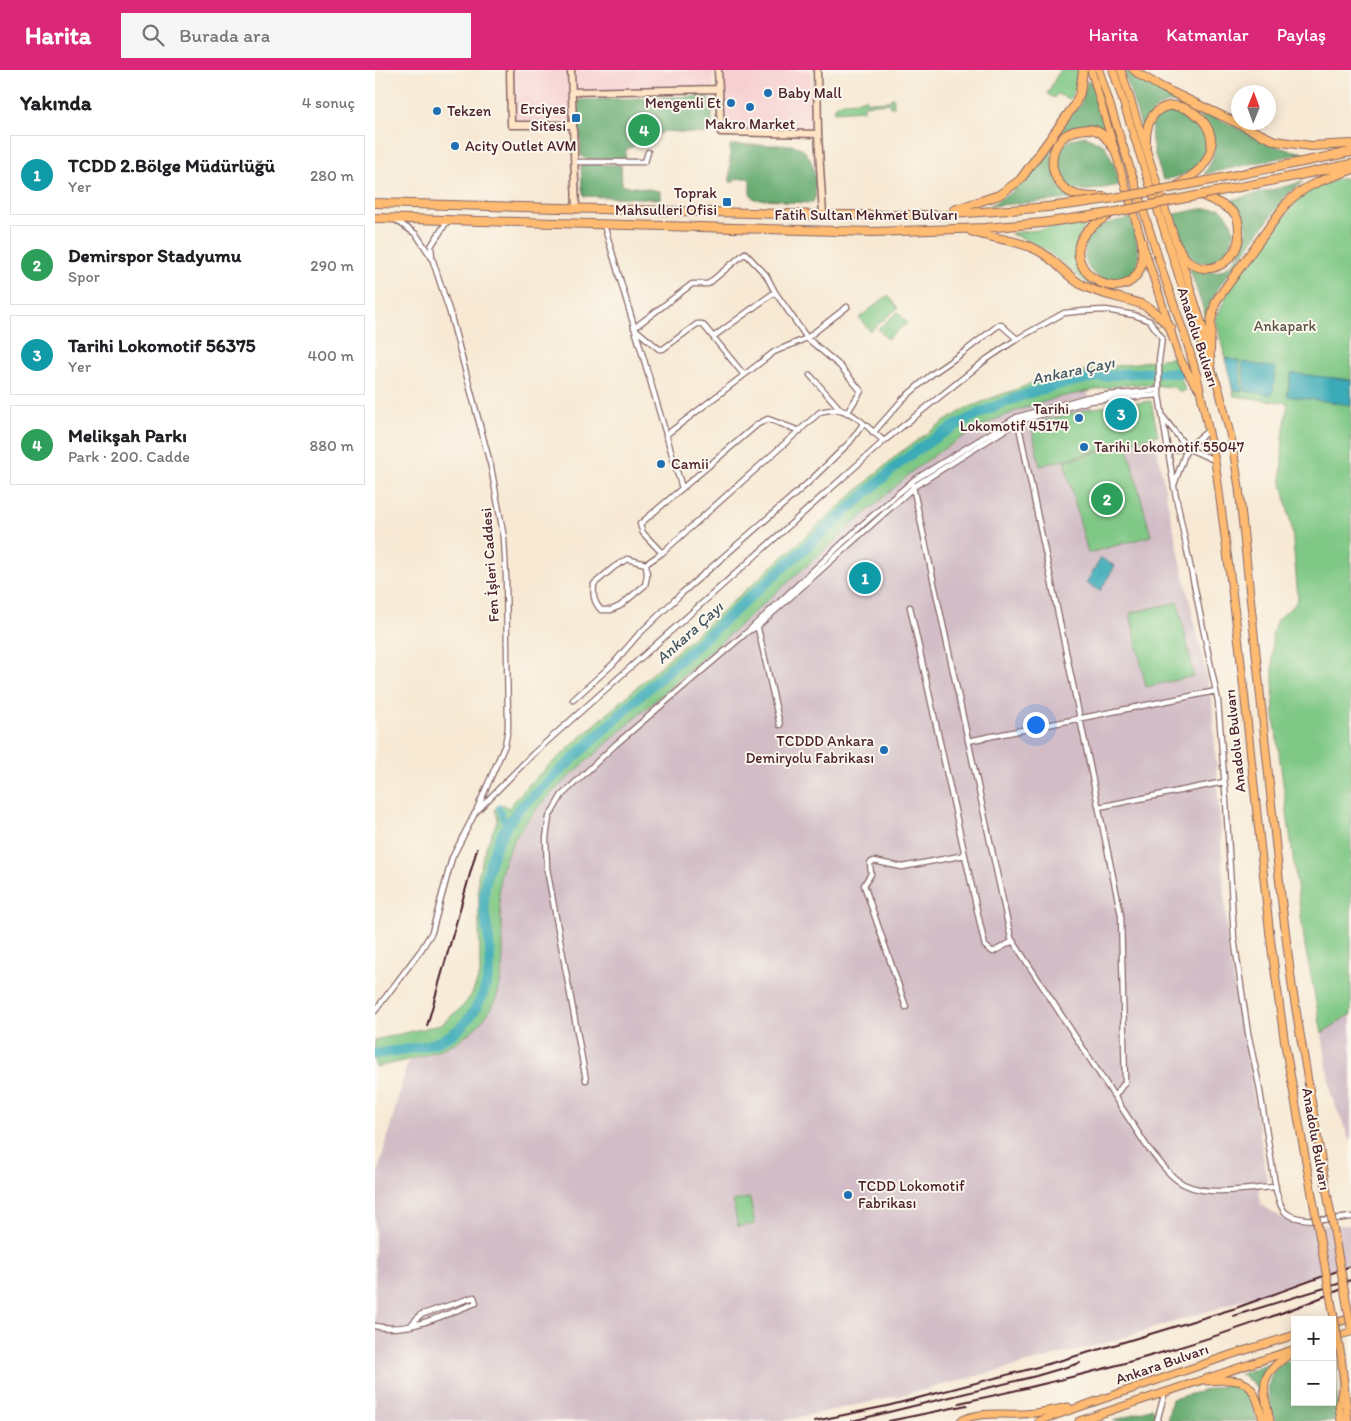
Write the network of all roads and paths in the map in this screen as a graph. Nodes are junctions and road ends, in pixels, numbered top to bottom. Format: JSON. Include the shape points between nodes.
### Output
{"nodes":[{"id":1,"x":510,"y":70,"type":"edge"},
{"id":2,"x":571,"y":70,"type":"edge"},
{"id":3,"x":718,"y":70,"type":"edge"},
{"id":4,"x":817,"y":70,"type":"edge"},
{"id":5,"x":1083,"y":70,"type":"edge"},
{"id":6,"x":1091,"y":70,"type":"edge"},
{"id":7,"x":1099,"y":70,"type":"edge"},
{"id":8,"x":1113,"y":70,"type":"edge"},
{"id":9,"x":1121,"y":70,"type":"edge"},
{"id":10,"x":1134,"y":70,"type":"edge"},
{"id":11,"x":719,"y":90,"type":"junction"},
{"id":12,"x":572,"y":92,"type":"junction"},
{"id":13,"x":573,"y":125,"type":"junction"},
{"id":14,"x":818,"y":134,"type":"junction"},
{"id":15,"x":1351,"y":144,"type":"edge"},
{"id":16,"x":1146,"y":146,"type":"junction"},
{"id":17,"x":1114,"y":149,"type":"junction"},
{"id":18,"x":648,"y":152,"type":"dead end"},
{"id":19,"x":1351,"y":152,"type":"edge"},
{"id":20,"x":574,"y":162,"type":"junction"},
{"id":21,"x":1351,"y":164,"type":"edge"},
{"id":22,"x":1351,"y":170,"type":"edge"},
{"id":23,"x":1177,"y":186,"type":"junction"},
{"id":24,"x":1203,"y":196,"type":"junction"},
{"id":25,"x":1124,"y":197,"type":"junction"},
{"id":26,"x":375,"y":203,"type":"edge"},
{"id":27,"x":576,"y":209,"type":"junction"},
{"id":28,"x":1111,"y":213,"type":"junction"},
{"id":29,"x":823,"y":215,"type":"junction"},
{"id":30,"x":937,"y":215,"type":"junction"},
{"id":31,"x":375,"y":218,"type":"edge"},
{"id":32,"x":393,"y":218,"type":"junction"},
{"id":33,"x":448,"y":220,"type":"junction"},
{"id":34,"x":604,"y":224,"type":"junction"},
{"id":35,"x":966,"y":229,"type":"junction"},
{"id":36,"x":1143,"y":242,"type":"junction"},
{"id":37,"x":1177,"y":247,"type":"junction"},
{"id":38,"x":432,"y":258,"type":"junction"},
{"id":39,"x":775,"y":292,"type":"junction"},
{"id":40,"x":847,"y":307,"type":"dead end"},
{"id":41,"x":634,"y":328,"type":"junction"},
{"id":42,"x":1171,"y":328,"type":"junction"},
{"id":43,"x":713,"y":337,"type":"junction"},
{"id":44,"x":807,"y":338,"type":"junction"},
{"id":45,"x":1017,"y":339,"type":"junction"},
{"id":46,"x":1207,"y":351,"type":"junction"},
{"id":47,"x":810,"y":375,"type":"dead end"},
{"id":48,"x":744,"y":376,"type":"junction"},
{"id":49,"x":1159,"y":390,"type":"junction"},
{"id":50,"x":1202,"y":394,"type":"junction"},
{"id":51,"x":841,"y":410,"type":"junction"},
{"id":52,"x":847,"y":413,"type":"junction"},
{"id":53,"x":1163,"y":417,"type":"junction"},
{"id":54,"x":1018,"y":419,"type":"junction"},
{"id":55,"x":863,"y":424,"type":"junction"},
{"id":56,"x":1209,"y":430,"type":"junction"},
{"id":57,"x":800,"y":431,"type":"junction"},
{"id":58,"x":873,"y":433,"type":"junction"},
{"id":59,"x":666,"y":436,"type":"junction"},
{"id":60,"x":884,"y":441,"type":"junction"},
{"id":61,"x":1187,"y":448,"type":"junction"},
{"id":62,"x":1168,"y":451,"type":"junction"},
{"id":63,"x":1215,"y":460,"type":"junction"},
{"id":64,"x":912,"y":482,"type":"junction"},
{"id":65,"x":1174,"y":487,"type":"junction"},
{"id":66,"x":682,"y":488,"type":"junction"},
{"id":67,"x":913,"y":488,"type":"junction"},
{"id":68,"x":662,"y":553,"type":"junction"},
{"id":69,"x":646,"y":564,"type":"junction"},
{"id":70,"x":910,"y":607,"type":"dead end"},
{"id":71,"x":757,"y":624,"type":"junction"},
{"id":72,"x":1216,"y":691,"type":"junction"},
{"id":73,"x":573,"y":700,"type":"dead end"},
{"id":74,"x":1080,"y":718,"type":"junction"},
{"id":75,"x":779,"y":725,"type":"dead end"},
{"id":76,"x":968,"y":741,"type":"junction"},
{"id":77,"x":1224,"y":782,"type":"junction"},
{"id":78,"x":1099,"y":807,"type":"junction"},
{"id":79,"x":475,"y":813,"type":"junction"},
{"id":80,"x":965,"y":856,"type":"junction"},
{"id":81,"x":1013,"y":941,"type":"junction"},
{"id":82,"x":906,"y":1007,"type":"dead end"},
{"id":83,"x":375,"y":1011,"type":"edge"},
{"id":84,"x":586,"y":1080,"type":"dead end"},
{"id":85,"x":1115,"y":1096,"type":"junction"},
{"id":86,"x":1276,"y":1187,"type":"junction"},
{"id":87,"x":1351,"y":1217,"type":"edge"},
{"id":88,"x":1351,"y":1318,"type":"edge"},
{"id":89,"x":1336,"y":1323,"type":"edge"},
{"id":90,"x":375,"y":1326,"type":"edge"},
{"id":91,"x":410,"y":1326,"type":"junction"},
{"id":92,"x":1351,"y":1327,"type":"edge"},
{"id":93,"x":1351,"y":1332,"type":"edge"},
{"id":94,"x":1291,"y":1336,"type":"edge"},
{"id":95,"x":1336,"y":1336,"type":"edge"},
{"id":96,"x":1291,"y":1351,"type":"edge"},
{"id":97,"x":1291,"y":1353,"type":"edge"},
{"id":98,"x":1343,"y":1376,"type":"junction"},
{"id":99,"x":1197,"y":1382,"type":"junction"},
{"id":100,"x":1165,"y":1392,"type":"junction"},
{"id":101,"x":1114,"y":1395,"type":"junction"},
{"id":102,"x":1109,"y":1411,"type":"junction"},
{"id":103,"x":961,"y":1421,"type":"edge"},
{"id":104,"x":1039,"y":1421,"type":"edge"},
{"id":105,"x":1079,"y":1421,"type":"edge"},
{"id":106,"x":1093,"y":1421,"type":"edge"},
{"id":107,"x":1157,"y":1421,"type":"edge"},
{"id":108,"x":1263,"y":1421,"type":"edge"},
{"id":109,"x":1270,"y":1421,"type":"edge"},
{"id":110,"x":1341,"y":1421,"type":"edge"},
{"id":111,"x":1348,"y":1421,"type":"edge"}],
"edges":[{"from":1,"to":13,"type":"street","via":[[511,125]]},
{"from":2,"to":12,"type":"street"},
{"from":3,"to":11,"type":"street"},
{"from":4,"to":14,"type":"street"},
{"from":5,"to":30,"type":"highway","via":[[1080,93],[1074,106],[1020,180],[999,195]]},
{"from":6,"to":17,"type":"main road"},
{"from":7,"to":50,"type":"main road","name":"Anadolu Bulvarı"},
{"from":8,"to":46,"type":"main road","name":"Anadolu Bulvarı"},
{"from":9,"to":16,"type":"main road"},
{"from":10,"to":15,"type":"highway","via":[[1163,88],[1275,141],[1311,146]]},
{"from":11,"to":12,"type":"street"},
{"from":11,"to":14,"type":"street","via":[[721,132]]},
{"from":12,"to":13,"type":"street"},
{"from":13,"to":20,"type":"street"},
{"from":14,"to":29,"type":"street"},
{"from":16,"to":23,"type":"highway","via":[[1148,123],[1163,107],[1183,106],[1204,122],[1211,142],[1208,158]]},
{"from":16,"to":37,"type":"main road"},
{"from":17,"to":25,"type":"highway","via":[[1100,132],[1091,129],[1074,131],[1057,144],[1051,160],[1061,186],[1073,194]]},
{"from":17,"to":36,"type":"main road"},
{"from":18,"to":20,"type":"street","via":[[645,162]]},
{"from":19,"to":23,"type":"highway","name":"Fatih Sultan Mehmet Bulvarı","bridge":true},
{"from":20,"to":27,"type":"street"},
{"from":21,"to":24,"type":"highway","name":"Fatih Sultan Mehmet Bulvarı","bridge":true},
{"from":22,"to":46,"type":"highway","via":[[1309,184],[1286,204],[1216,301]]},
{"from":23,"to":25,"type":"highway","name":"Fatih Sultan Mehmet Bulvarı","bridge":true},
{"from":24,"to":28,"type":"highway","name":"Fatih Sultan Mehmet Bulvarı","bridge":true},
{"from":24,"to":37,"type":"highway","via":[[1234,213],[1240,239],[1233,256],[1215,267],[1202,268],[1187,260]]},
{"from":25,"to":30,"type":"highway","name":"Fatih Sultan Mehmet Bulvarı","bridge":true,"via":[[1080,204]]},
{"from":26,"to":27,"type":"highway","name":"Fatih Sultan Mehmet Bulvarı"},
{"from":27,"to":29,"type":"highway","name":"Fatih Sultan Mehmet Bulvarı"},
{"from":28,"to":35,"type":"highway","name":"Fatih Sultan Mehmet Bulvarı","bridge":true},
{"from":28,"to":36,"type":"highway","via":[[1085,233],[1080,244],[1080,260],[1087,275],[1106,286],[1126,284],[1140,268]]},
{"from":29,"to":30,"type":"highway","name":"Fatih Sultan Mehmet Bulvarı"},
{"from":31,"to":32,"type":"highway","name":"Fatih Sultan Mehmet Bulvarı"},
{"from":32,"to":33,"type":"highway","name":"Fatih Sultan Mehmet Bulvarı"},
{"from":32,"to":38,"type":"street","name":"Fen İşleri Caddesi","via":[[416,234]]},
{"from":33,"to":34,"type":"highway","name":"Fatih Sultan Mehmet Bulvarı"},
{"from":33,"to":38,"type":"street","via":[[431,246]]},
{"from":34,"to":35,"type":"highway","name":"Fatih Sultan Mehmet Bulvarı","via":[[873,232]]},
{"from":34,"to":41,"type":"street"},
{"from":35,"to":42,"type":"highway","via":[[1038,250],[1081,284],[1152,310]]},
{"from":36,"to":42,"type":"main road"},
{"from":37,"to":46,"type":"main road"},
{"from":38,"to":79,"type":"street","name":"Fen İşleri Caddesi","via":[[491,467],[504,538],[508,728],[505,745]]},
{"from":39,"to":41,"type":"street","via":[[766,275],[745,253],[708,284],[692,284]]},
{"from":39,"to":43,"type":"street"},
{"from":39,"to":44,"type":"street"},
{"from":40,"to":44,"type":"street"},
{"from":41,"to":43,"type":"street","via":[[659,349],[697,324],[705,327]]},
{"from":41,"to":59,"type":"street"},
{"from":42,"to":50,"type":"main road","via":[[1179,357]]},
{"from":43,"to":48,"type":"street"},
{"from":44,"to":48,"type":"street","via":[[774,352]]},
{"from":44,"to":52,"type":"street","via":[[840,366],[861,391]]},
{"from":45,"to":49,"type":"street","via":[[1064,313],[1106,310],[1150,320],[1162,338]]},
{"from":45,"to":58,"type":"street","via":[[1000,324],[932,374],[903,399]]},
{"from":45,"to":60,"type":"street"},
{"from":46,"to":92,"type":"main road","name":"Anadolu Bulvarı","bridge":true,"via":[[1211,372],[1219,389],[1239,488],[1292,986]]},
{"from":47,"to":51,"type":"street"},
{"from":48,"to":59,"type":"street"},
{"from":49,"to":53,"type":"street"},
{"from":49,"to":54,"type":"street","via":[[1089,401]]},
{"from":50,"to":56,"type":"main road","name":"Anadolu Bulvarı"},
{"from":51,"to":52,"type":"street"},
{"from":51,"to":57,"type":"street","via":[[820,412]]},
{"from":52,"to":55,"type":"street"},
{"from":53,"to":61,"type":"street"},
{"from":53,"to":62,"type":"street"},
{"from":54,"to":64,"type":"street"},
{"from":54,"to":67,"type":"street"},
{"from":54,"to":74,"type":"street"},
{"from":55,"to":58,"type":"street"},
{"from":55,"to":73,"type":"street","via":[[850,442],[809,482],[682,593]]},
{"from":56,"to":61,"type":"street"},
{"from":56,"to":63,"type":"main road","name":"Anadolu Bulvarı"},
{"from":57,"to":66,"type":"street","via":[[767,419]]},
{"from":57,"to":68,"type":"street"},
{"from":58,"to":60,"type":"street"},
{"from":59,"to":66,"type":"street"},
{"from":60,"to":79,"type":"street","via":[[533,754]]},
{"from":61,"to":62,"type":"street"},
{"from":61,"to":63,"type":"street"},
{"from":61,"to":65,"type":"street"},
{"from":62,"to":65,"type":"street"},
{"from":63,"to":98,"type":"main road","name":"Anadolu Bulvarı","bridge":true,"via":[[1285,1045]]},
{"from":64,"to":67,"type":"street"},
{"from":64,"to":71,"type":"street"},
{"from":65,"to":72,"type":"street"},
{"from":66,"to":68,"type":"street","via":[[640,524],[643,533]]},
{"from":67,"to":71,"type":"street"},
{"from":67,"to":76,"type":"street"},
{"from":68,"to":69,"type":"street"},
{"from":69,"to":69,"type":"street","via":[[627,559],[594,584],[593,598],[601,610],[620,606],[645,585]]},
{"from":70,"to":80,"type":"street"},
{"from":71,"to":75,"type":"street"},
{"from":71,"to":84,"type":"street","via":[[615,745],[562,796],[549,817],[547,869]]},
{"from":72,"to":74,"type":"street"},
{"from":72,"to":77,"type":"street"},
{"from":74,"to":76,"type":"street"},
{"from":74,"to":78,"type":"street"},
{"from":76,"to":81,"type":"street"},
{"from":77,"to":78,"type":"street"},
{"from":77,"to":86,"type":"street","via":[[1234,938],[1247,1033]]},
{"from":78,"to":85,"type":"street","via":[[1121,915],[1125,1082]]},
{"from":79,"to":83,"type":"street","via":[[451,858],[432,932]]},
{"from":80,"to":81,"type":"street","via":[[985,946],[993,952]]},
{"from":80,"to":82,"type":"street","via":[[902,866],[870,863],[871,874],[864,886]]},
{"from":81,"to":85,"type":"street"},
{"from":85,"to":86,"type":"street","via":[[1148,1148],[1175,1180],[1187,1187],[1213,1191]]},
{"from":86,"to":87,"type":"street","via":[[1282,1207],[1296,1217]]},
{"from":88,"to":89,"type":"main road"},
{"from":90,"to":91,"type":"street","via":[[401,1329]]},
{"from":91,"to":91,"type":"street","via":[[420,1315],[474,1297],[476,1303]]},
{"from":93,"to":95,"type":"main road"},
{"from":94,"to":101,"type":"main road","name":"Ankara Bulvarı"},
{"from":96,"to":99,"type":"main road","name":"Ankara Bulvarı"},
{"from":97,"to":109,"type":"main road","via":[[1273,1366],[1267,1376],[1264,1394]]},
{"from":98,"to":110,"type":"main road","via":[[1339,1407]]},
{"from":98,"to":111,"type":"main road","name":"Anadolu Bulvarı"},
{"from":99,"to":100,"type":"main road","name":"Ankara Bulvarı"},
{"from":99,"to":108,"type":"main road","via":[[1235,1379],[1243,1382],[1255,1394]]},
{"from":100,"to":102,"type":"main road","name":"Ankara Bulvarı"},
{"from":100,"to":107,"type":"street"},
{"from":101,"to":103,"type":"main road","via":[[1059,1409],[984,1415]]},
{"from":101,"to":104,"type":"main road","name":"Ankara Bulvarı"},
{"from":102,"to":105,"type":"main road","name":"Ankara Bulvarı"},
{"from":102,"to":106,"type":"main road"}]}
